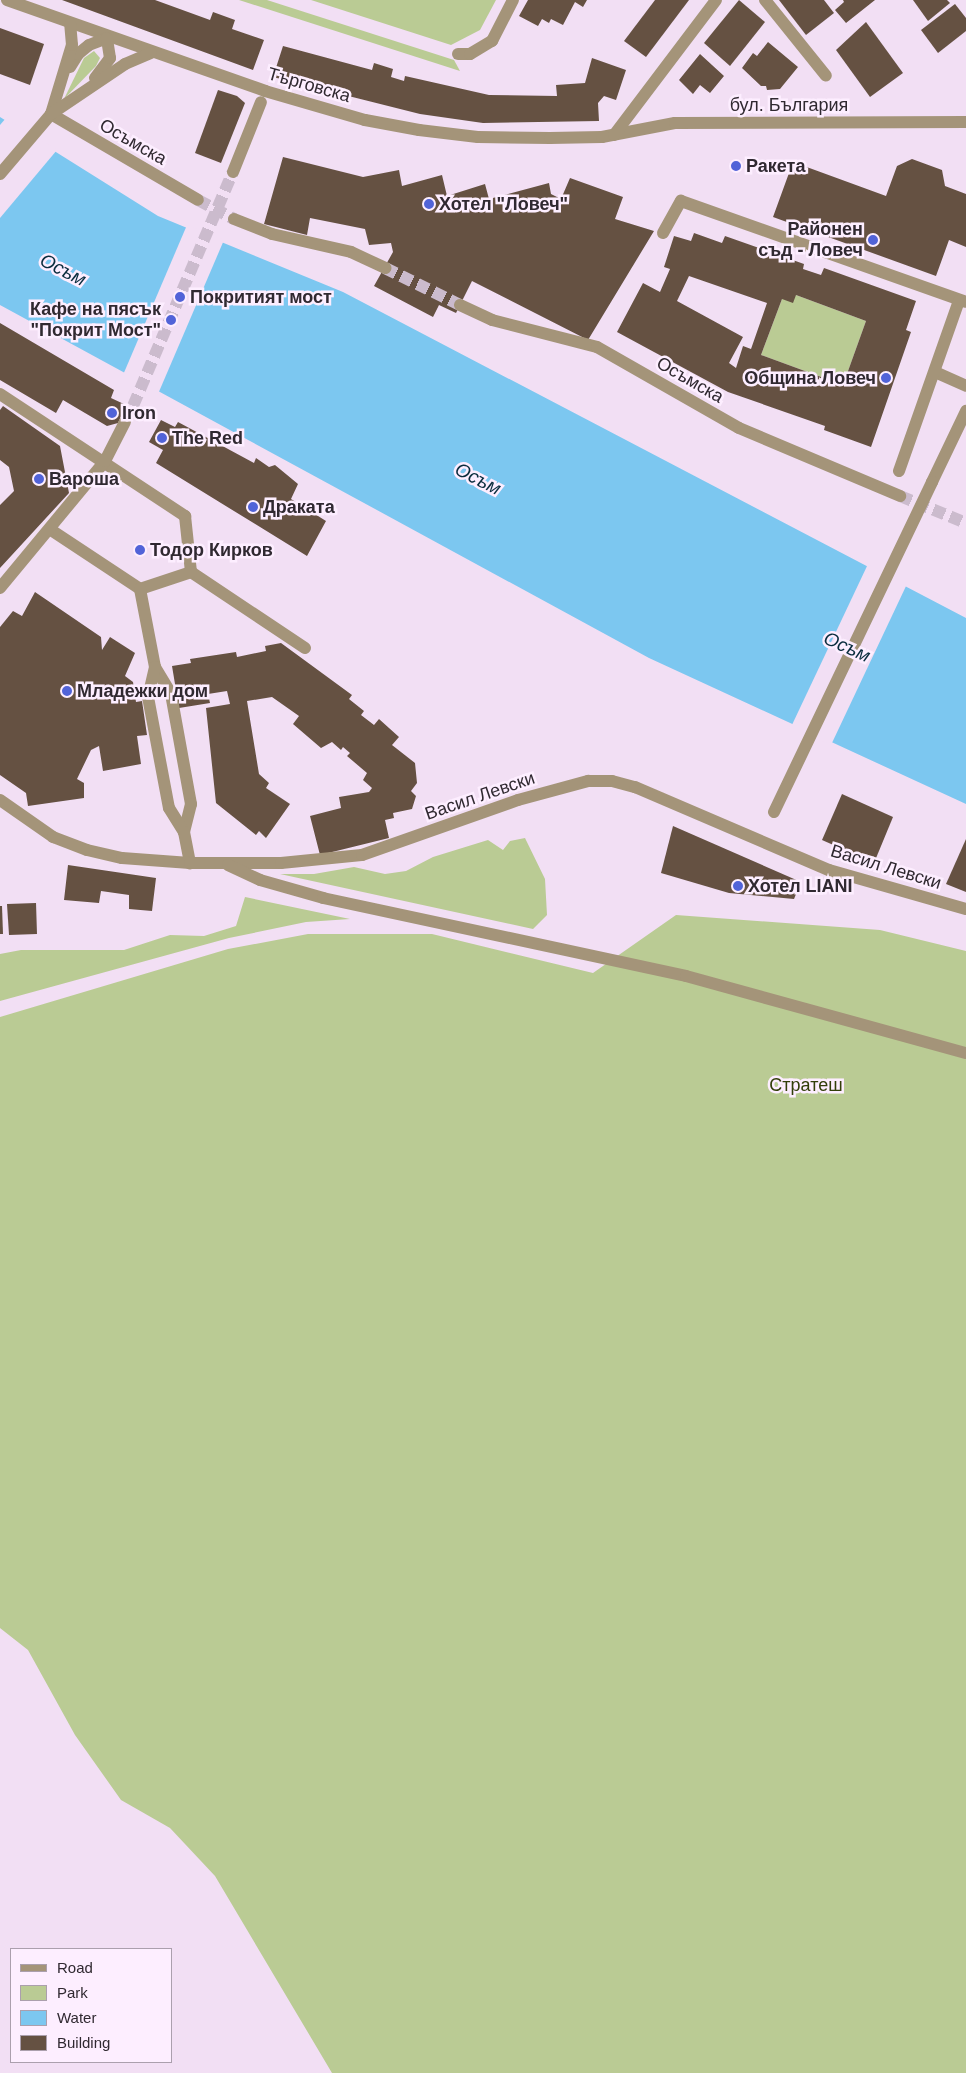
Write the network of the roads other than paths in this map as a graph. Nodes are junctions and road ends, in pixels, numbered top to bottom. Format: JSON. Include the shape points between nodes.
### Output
{"nodes":[{"id":1,"x":7,"y":0,"type":"edge"},
{"id":2,"x":513,"y":0,"type":"edge"},
{"id":3,"x":716,"y":0,"type":"edge"},
{"id":4,"x":765,"y":0,"type":"edge"},
{"id":5,"x":70,"y":24,"type":"junction"},
{"id":6,"x":107,"y":38,"type":"junction"},
{"id":7,"x":152,"y":53,"type":"junction"},
{"id":8,"x":458,"y":54,"type":"dead end"},
{"id":9,"x":826,"y":76,"type":"dead end"},
{"id":10,"x":60,"y":85,"type":"junction"},
{"id":11,"x":77,"y":96,"type":"junction"},
{"id":12,"x":261,"y":102,"type":"dead end"},
{"id":13,"x":51,"y":114,"type":"junction"},
{"id":14,"x":966,"y":122,"type":"edge"},
{"id":15,"x":614,"y":135,"type":"junction"},
{"id":16,"x":233,"y":172,"type":"tunnel mouth"},
{"id":17,"x":0,"y":174,"type":"edge"},
{"id":18,"x":198,"y":200,"type":"tunnel mouth"},
{"id":19,"x":234,"y":219,"type":"tunnel mouth"},
{"id":20,"x":663,"y":233,"type":"dead end"},
{"id":21,"x":385,"y":268,"type":"tunnel mouth"},
{"id":22,"x":962,"y":302,"type":"edge"},
{"id":23,"x":460,"y":305,"type":"tunnel mouth"},
{"id":24,"x":935,"y":372,"type":"junction"},
{"id":25,"x":966,"y":386,"type":"edge"},
{"id":26,"x":0,"y":394,"type":"edge"},
{"id":27,"x":966,"y":411,"type":"edge"},
{"id":28,"x":125,"y":422,"type":"dead end"},
{"id":29,"x":105,"y":461,"type":"junction"},
{"id":30,"x":899,"y":471,"type":"dead end"},
{"id":31,"x":900,"y":496,"type":"tunnel mouth"},
{"id":32,"x":51,"y":530,"type":"junction"},
{"id":33,"x":191,"y":572,"type":"junction"},
{"id":34,"x":0,"y":588,"type":"edge"},
{"id":35,"x":140,"y":588,"type":"junction"},
{"id":36,"x":305,"y":648,"type":"dead end"},
{"id":37,"x":155,"y":667,"type":"junction"},
{"id":38,"x":0,"y":800,"type":"edge"},
{"id":39,"x":774,"y":812,"type":"dead end"},
{"id":40,"x":184,"y":832,"type":"junction"},
{"id":41,"x":190,"y":863,"type":"junction"},
{"id":42,"x":226,"y":864,"type":"junction"},
{"id":43,"x":966,"y":909,"type":"edge"},
{"id":44,"x":966,"y":1053,"type":"edge"}],
"edges":[{"from":1,"to":5,"type":"street","name":"Търговска"},
{"from":2,"to":8,"type":"street","via":[[492,41],[470,54]]},
{"from":3,"to":15,"type":"street"},
{"from":4,"to":9,"type":"street"},
{"from":5,"to":6,"type":"street","name":"Търговска"},
{"from":5,"to":10,"type":"street","via":[[72,45]]},
{"from":6,"to":7,"type":"street","name":"Търговска"},
{"from":6,"to":10,"type":"street","via":[[89,45],[78,54]]},
{"from":6,"to":11,"type":"street","via":[[110,58],[103,70]]},
{"from":7,"to":11,"type":"street","via":[[125,64]]},
{"from":7,"to":15,"type":"street","name":"Търговска","via":[[265,92],[365,120],[419,130],[487,137]]},
{"from":10,"to":13,"type":"street"},
{"from":11,"to":13,"type":"street"},
{"from":12,"to":16,"type":"street"},
{"from":13,"to":17,"type":"street"},
{"from":13,"to":18,"type":"street","name":"Осъмска"},
{"from":14,"to":15,"type":"street","name":"бул. България","via":[[675,123]]},
{"from":19,"to":21,"type":"street","via":[[272,234],[352,252]]},
{"from":20,"to":22,"type":"street","via":[[681,201]]},
{"from":22,"to":24,"type":"street"},
{"from":23,"to":31,"type":"street","name":"Осъмска","via":[[492,320],[597,346],[739,428]]},
{"from":24,"to":25,"type":"street"},
{"from":24,"to":30,"type":"street"},
{"from":26,"to":29,"type":"street"},
{"from":27,"to":39,"type":"street","bridge":true},
{"from":28,"to":29,"type":"street"},
{"from":29,"to":32,"type":"street"},
{"from":29,"to":33,"type":"street","via":[[185,516]]},
{"from":32,"to":34,"type":"street"},
{"from":32,"to":35,"type":"street"},
{"from":33,"to":35,"type":"street"},
{"from":33,"to":36,"type":"street"},
{"from":35,"to":37,"type":"street"},
{"from":37,"to":40,"type":"street","via":[[170,694],[191,804]]},
{"from":37,"to":40,"type":"street","via":[[148,697],[170,808]]},
{"from":38,"to":41,"type":"street","name":"Васил Левски","via":[[53,837],[86,850],[122,858]]},
{"from":40,"to":41,"type":"street"},
{"from":41,"to":42,"type":"street","name":"Васил Левски"},
{"from":42,"to":43,"type":"street","name":"Васил Левски","via":[[362,855],[518,800],[588,781],[612,781],[635,787],[829,870]]},
{"from":42,"to":44,"type":"street","via":[[260,880],[323,898],[686,976]]}]}
